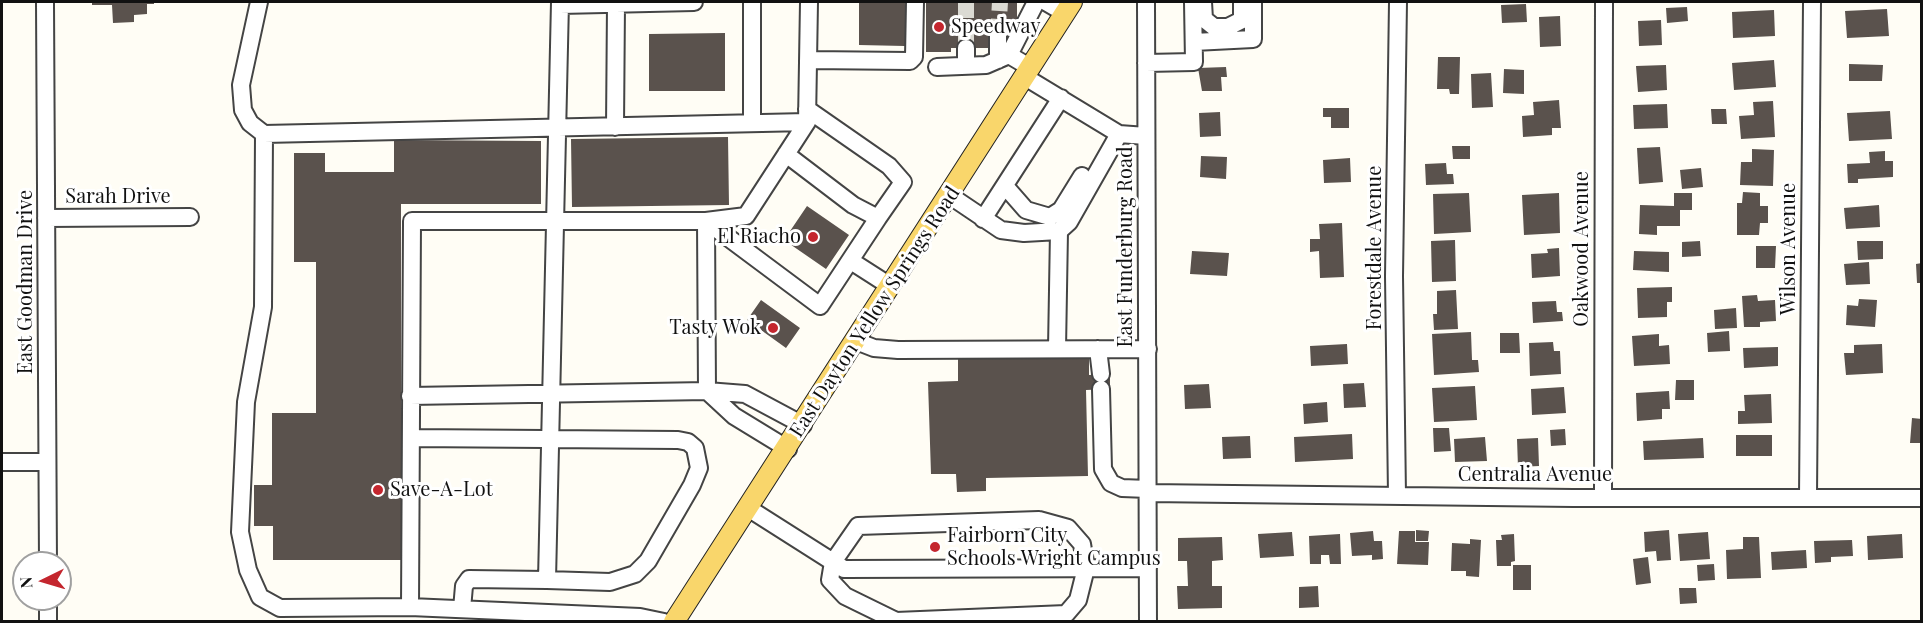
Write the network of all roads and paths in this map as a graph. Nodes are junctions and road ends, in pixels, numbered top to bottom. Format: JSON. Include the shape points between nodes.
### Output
{"nodes":[{"id":1,"x":45,"y":2,"type":"edge"},
{"id":2,"x":259,"y":2,"type":"edge"},
{"id":3,"x":694,"y":2,"type":"edge"},
{"id":4,"x":752,"y":2,"type":"edge"},
{"id":5,"x":809,"y":2,"type":"edge"},
{"id":6,"x":915,"y":2,"type":"edge"},
{"id":7,"x":1036,"y":2,"type":"edge"},
{"id":8,"x":1146,"y":2,"type":"edge"},
{"id":9,"x":1193,"y":2,"type":"edge"},
{"id":10,"x":1203,"y":2,"type":"edge"},
{"id":11,"x":1242,"y":2,"type":"edge"},
{"id":12,"x":1253,"y":2,"type":"edge"},
{"id":13,"x":1398,"y":2,"type":"edge"},
{"id":14,"x":1604,"y":2,"type":"edge"},
{"id":15,"x":1812,"y":2,"type":"edge"},
{"id":16,"x":1059,"y":3,"type":"edge"},
{"id":17,"x":560,"y":4,"type":"edge"},
{"id":18,"x":616,"y":4,"type":"junction"},
{"id":19,"x":998,"y":35,"type":"tunnel mouth"},
{"id":20,"x":1194,"y":42,"type":"junction"},
{"id":21,"x":966,"y":48,"type":"tunnel mouth"},
{"id":22,"x":1003,"y":58,"type":"junction"},
{"id":23,"x":808,"y":60,"type":"junction"},
{"id":24,"x":1146,"y":63,"type":"junction"},
{"id":25,"x":966,"y":66,"type":"junction"},
{"id":26,"x":937,"y":67,"type":"dead end"},
{"id":27,"x":1028,"y":72,"type":"junction"},
{"id":28,"x":1061,"y":98,"type":"junction"},
{"id":29,"x":807,"y":116,"type":"junction"},
{"id":30,"x":752,"y":123,"type":"junction"},
{"id":31,"x":615,"y":126,"type":"junction"},
{"id":32,"x":556,"y":128,"type":"junction"},
{"id":33,"x":264,"y":134,"type":"junction"},
{"id":34,"x":1119,"y":134,"type":"junction"},
{"id":35,"x":1146,"y":136,"type":"junction"},
{"id":36,"x":786,"y":154,"type":"junction"},
{"id":37,"x":1082,"y":176,"type":"dead end"},
{"id":38,"x":1005,"y":186,"type":"junction"},
{"id":39,"x":949,"y":195,"type":"junction"},
{"id":40,"x":190,"y":217,"type":"dead end"},
{"id":41,"x":46,"y":218,"type":"junction"},
{"id":42,"x":878,"y":218,"type":"junction"},
{"id":43,"x":983,"y":219,"type":"junction"},
{"id":44,"x":554,"y":221,"type":"junction"},
{"id":45,"x":706,"y":221,"type":"junction"},
{"id":46,"x":1059,"y":231,"type":"junction"},
{"id":47,"x":851,"y":261,"type":"junction"},
{"id":48,"x":890,"y":286,"type":"junction"},
{"id":49,"x":856,"y":341,"type":"junction"},
{"id":50,"x":1057,"y":349,"type":"junction"},
{"id":51,"x":1098,"y":349,"type":"junction"},
{"id":52,"x":1148,"y":349,"type":"junction"},
{"id":53,"x":707,"y":391,"type":"junction"},
{"id":54,"x":551,"y":393,"type":"junction"},
{"id":55,"x":410,"y":396,"type":"junction"},
{"id":56,"x":803,"y":424,"type":"junction"},
{"id":57,"x":411,"y":438,"type":"junction"},
{"id":58,"x":550,"y":440,"type":"junction"},
{"id":59,"x":788,"y":448,"type":"junction"},
{"id":60,"x":2,"y":462,"type":"edge"},
{"id":61,"x":47,"y":462,"type":"junction"},
{"id":62,"x":1148,"y":491,"type":"junction"},
{"id":63,"x":1397,"y":495,"type":"junction"},
{"id":64,"x":1603,"y":497,"type":"junction"},
{"id":65,"x":1808,"y":497,"type":"junction"},
{"id":66,"x":1922,"y":498,"type":"edge"},
{"id":67,"x":748,"y":508,"type":"junction"},
{"id":68,"x":48,"y":551,"type":"edge"},
{"id":69,"x":833,"y":562,"type":"junction"},
{"id":70,"x":1086,"y":568,"type":"junction"},
{"id":71,"x":1148,"y":568,"type":"junction"},
{"id":72,"x":547,"y":580,"type":"junction"},
{"id":73,"x":410,"y":607,"type":"junction"},
{"id":74,"x":462,"y":609,"type":"junction"},
{"id":75,"x":664,"y":621,"type":"edge"},
{"id":76,"x":674,"y":621,"type":"edge"},
{"id":77,"x":1148,"y":621,"type":"edge"}],
"edges":[{"from":1,"to":41,"type":"street","name":"East Goodman Drive"},
{"from":2,"to":33,"type":"street","via":[[241,85],[243,110],[250,123]]},
{"from":3,"to":18,"type":"street"},
{"from":4,"to":30,"type":"street"},
{"from":5,"to":23,"type":"street"},
{"from":6,"to":23,"type":"street","via":[[914,57],[910,61]]},
{"from":7,"to":22,"type":"street"},
{"from":8,"to":24,"type":"street","name":"East Funderburg Road"},
{"from":9,"to":20,"type":"street"},
{"from":10,"to":11,"type":"street","via":[[1204,19],[1214,27],[1228,27],[1242,20]]},
{"from":12,"to":20,"type":"street","via":[[1253,39]]},
{"from":13,"to":63,"type":"street","name":"Forestdale Avenue","via":[[1394,276]]},
{"from":14,"to":64,"type":"street","name":"Oakwood Avenue"},
{"from":15,"to":65,"type":"street","name":"Wilson Avenue"},
{"from":16,"to":27,"type":"main road","name":"East Dayton Yellow Springs Road","via":[[1050,38]]},
{"from":17,"to":18,"type":"street"},
{"from":17,"to":32,"type":"street"},
{"from":18,"to":31,"type":"street"},
{"from":19,"to":22,"type":"street"},
{"from":20,"to":24,"type":"street","via":[[1194,62]]},
{"from":21,"to":25,"type":"street"},
{"from":22,"to":25,"type":"street","via":[[986,65]]},
{"from":22,"to":27,"type":"street"},
{"from":23,"to":29,"type":"street"},
{"from":24,"to":35,"type":"street","name":"East Funderburg Road"},
{"from":25,"to":26,"type":"street"},
{"from":27,"to":28,"type":"street"},
{"from":27,"to":39,"type":"main road","name":"East Dayton Yellow Springs Road"},
{"from":28,"to":34,"type":"street"},
{"from":28,"to":38,"type":"street"},
{"from":29,"to":30,"type":"street"},
{"from":29,"to":36,"type":"street"},
{"from":29,"to":42,"type":"street","via":[[889,166],[903,182]]},
{"from":30,"to":31,"type":"street"},
{"from":31,"to":32,"type":"street"},
{"from":32,"to":33,"type":"street"},
{"from":32,"to":44,"type":"street"},
{"from":33,"to":73,"type":"street","via":[[263,307],[246,402],[240,532],[248,570],[260,597],[280,608]]},
{"from":34,"to":35,"type":"street"},
{"from":34,"to":46,"type":"street","via":[[1069,222]]},
{"from":35,"to":52,"type":"street","name":"East Funderburg Road"},
{"from":36,"to":42,"type":"street","via":[[853,205]]},
{"from":36,"to":45,"type":"street","via":[[746,216]]},
{"from":37,"to":38,"type":"street","via":[[1061,210],[1050,218],[1026,210]]},
{"from":38,"to":43,"type":"street"},
{"from":39,"to":43,"type":"street"},
{"from":39,"to":48,"type":"main road","name":"East Dayton Yellow Springs Road"},
{"from":40,"to":41,"type":"street","name":"Sarah Drive"},
{"from":41,"to":61,"type":"street","name":"East Goodman Drive"},
{"from":42,"to":47,"type":"street"},
{"from":43,"to":46,"type":"street","via":[[1001,230]]},
{"from":44,"to":45,"type":"street"},
{"from":44,"to":54,"type":"street"},
{"from":44,"to":55,"type":"street","via":[[412,221]]},
{"from":45,"to":47,"type":"street","via":[[820,306]]},
{"from":45,"to":53,"type":"street"},
{"from":46,"to":50,"type":"street"},
{"from":47,"to":48,"type":"street"},
{"from":48,"to":49,"type":"main road","name":"East Dayton Yellow Springs Road"},
{"from":49,"to":50,"type":"street","via":[[874,348],[898,350]]},
{"from":49,"to":56,"type":"main road","name":"East Dayton Yellow Springs Road"},
{"from":50,"to":51,"type":"street"},
{"from":51,"to":52,"type":"street"},
{"from":51,"to":62,"type":"street","name":"Centralia Avenue","via":[[1103,469],[1111,483]]},
{"from":52,"to":62,"type":"street","name":"East Funderburg Road"},
{"from":53,"to":54,"type":"street"},
{"from":53,"to":56,"type":"street","via":[[745,394]]},
{"from":53,"to":59,"type":"street","via":[[734,416]]},
{"from":54,"to":55,"type":"street"},
{"from":54,"to":58,"type":"street"},
{"from":55,"to":57,"type":"street"},
{"from":56,"to":59,"type":"main road","name":"East Dayton Yellow Springs Road"},
{"from":57,"to":58,"type":"street"},
{"from":57,"to":73,"type":"street"},
{"from":58,"to":72,"type":"street"},
{"from":58,"to":72,"type":"street","via":[[688,442],[695,448],[699,468],[648,561],[635,574],[610,582]]},
{"from":59,"to":67,"type":"main road","name":"East Dayton Yellow Springs Road"},
{"from":60,"to":61,"type":"street"},
{"from":61,"to":68,"type":"street","name":"East Goodman Drive"},
{"from":62,"to":63,"type":"street","name":"Centralia Avenue"},
{"from":62,"to":71,"type":"street","name":"East Funderburg Road"},
{"from":63,"to":64,"type":"street","name":"Centralia Avenue"},
{"from":64,"to":65,"type":"street","name":"Centralia Avenue"},
{"from":65,"to":66,"type":"street","name":"Centralia Avenue"},
{"from":67,"to":69,"type":"street"},
{"from":67,"to":76,"type":"main road","name":"East Dayton Yellow Springs Road"},
{"from":69,"to":70,"type":"street","via":[[844,569]]},
{"from":69,"to":70,"type":"street","via":[[858,526],[1040,520],[1068,528],[1082,544]]},
{"from":69,"to":70,"type":"street","via":[[830,580],[845,597],[896,621],[1066,614],[1078,600]]},
{"from":70,"to":71,"type":"street"},
{"from":71,"to":77,"type":"street","name":"East Funderburg Road"},
{"from":72,"to":74,"type":"street","via":[[469,579],[464,586]]},
{"from":73,"to":74,"type":"street"},
{"from":74,"to":75,"type":"street"}]}
